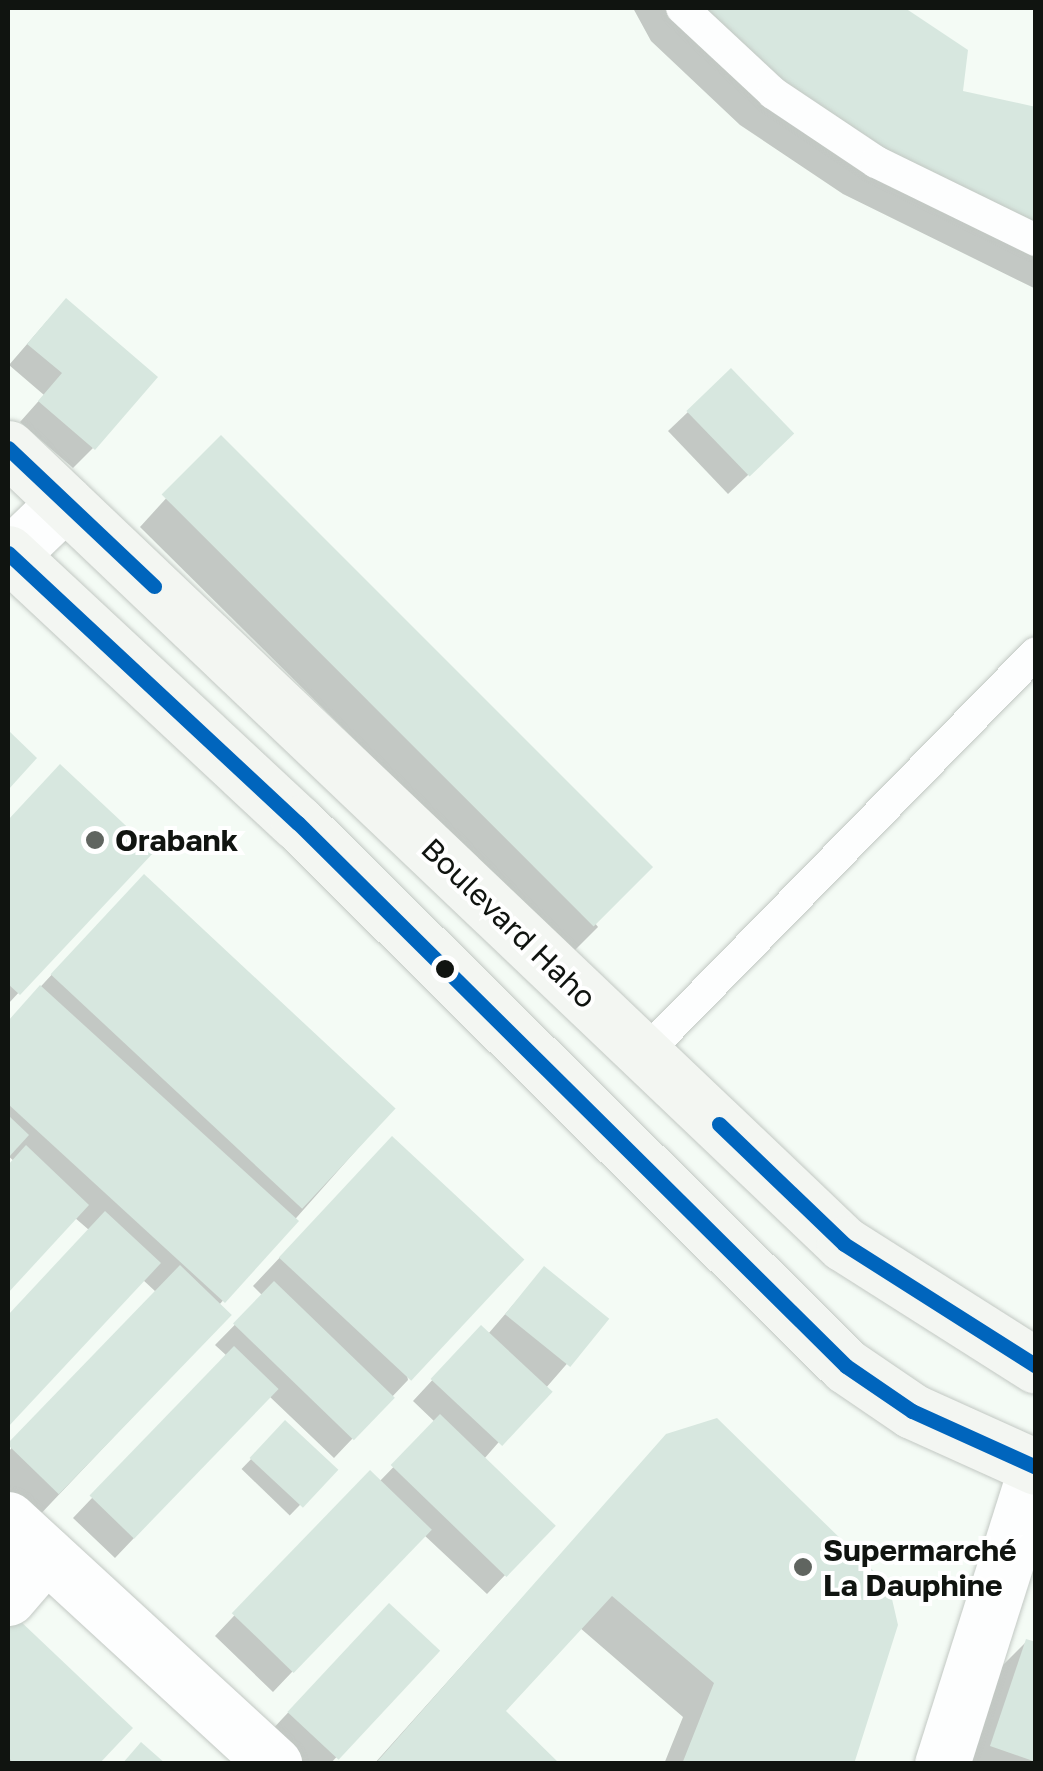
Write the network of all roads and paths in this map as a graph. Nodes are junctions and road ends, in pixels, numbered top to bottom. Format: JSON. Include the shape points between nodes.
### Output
{"nodes":[{"id":1,"x":682,"y":8,"type":"edge"},
{"id":2,"x":1036,"y":240,"type":"edge"},
{"id":3,"x":8,"y":448,"type":"edge"},
{"id":4,"x":65,"y":502,"type":"junction"},
{"id":5,"x":8,"y":555,"type":"edge"},
{"id":6,"x":1036,"y":653,"type":"edge"},
{"id":7,"x":645,"y":1053,"type":"junction"},
{"id":8,"x":1036,"y":1366,"type":"edge"},
{"id":9,"x":1036,"y":1467,"type":"edge"},
{"id":10,"x":27,"y":1537,"type":"edge"},
{"id":11,"x":8,"y":1598,"type":"edge"},
{"id":12,"x":274,"y":1764,"type":"edge"},
{"id":13,"x":942,"y":1764,"type":"edge"}],
"edges":[{"from":1,"to":2,"type":"lane","via":[[773,93],[876,162]]},
{"from":3,"to":4,"type":"main road","name":"Boulevard Haho"},
{"from":4,"to":5,"type":"street"},
{"from":4,"to":7,"type":"main road","name":"Boulevard Haho"},
{"from":5,"to":9,"type":"main road","via":[[298,823],[846,1366],[912,1411]]},
{"from":6,"to":7,"type":"lane"},
{"from":7,"to":8,"type":"main road","name":"Boulevard Haho","via":[[844,1244]]},
{"from":9,"to":13,"type":"street"},
{"from":10,"to":11,"type":"street"},
{"from":10,"to":12,"type":"street"}]}
